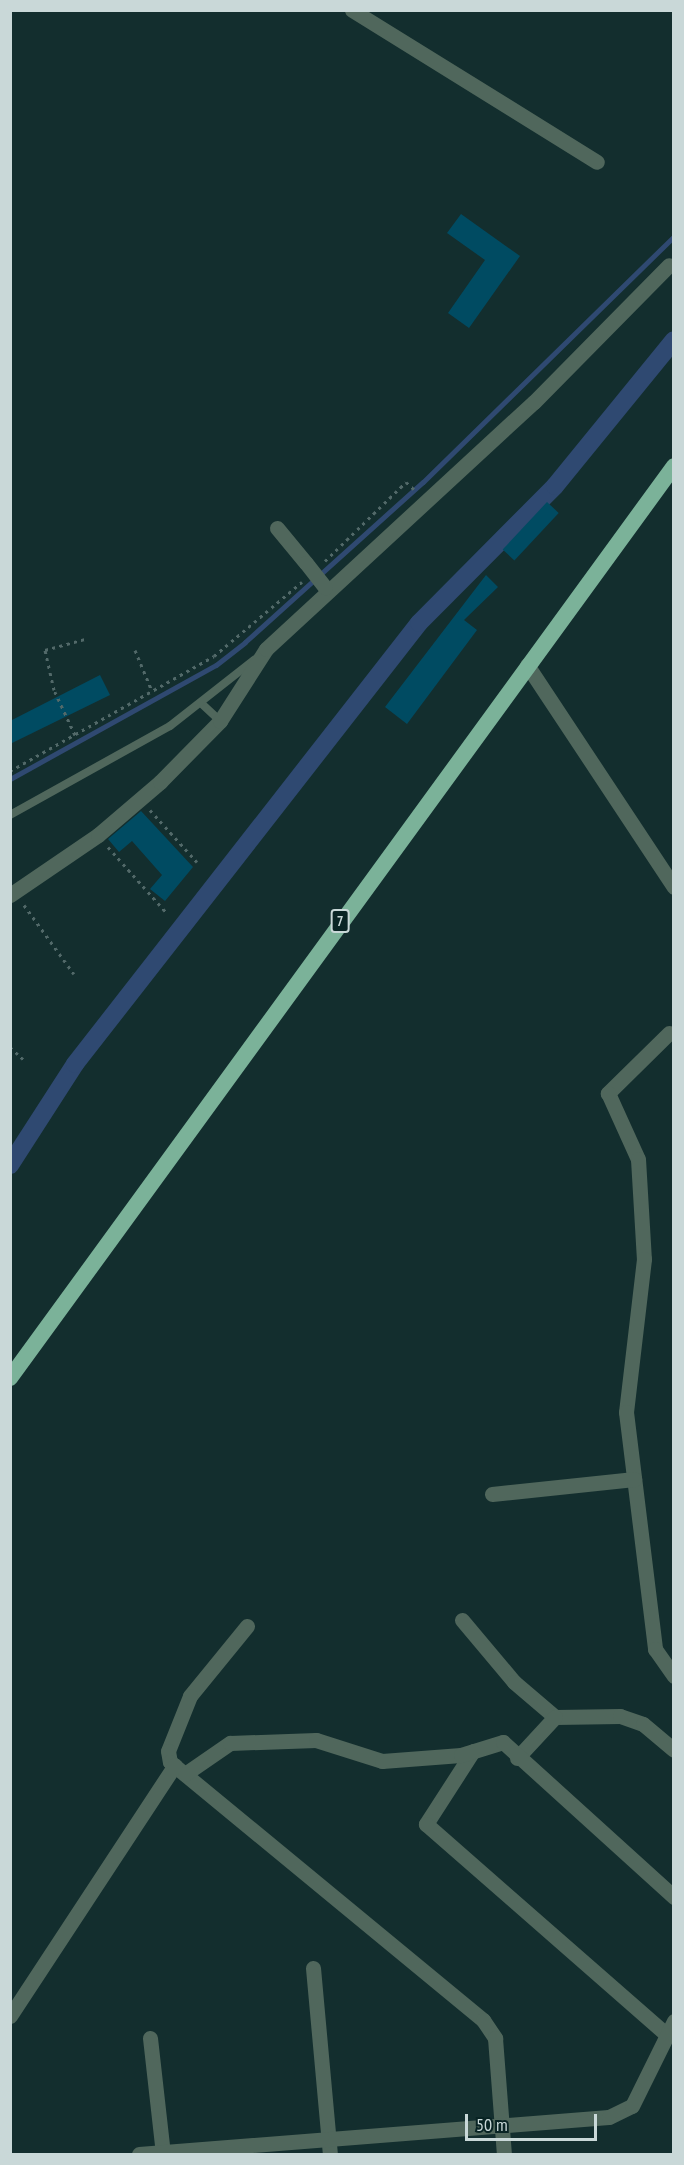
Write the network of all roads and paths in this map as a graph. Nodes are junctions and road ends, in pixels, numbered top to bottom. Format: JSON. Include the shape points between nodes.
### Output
{"nodes":[{"id":1,"x":352,"y":10,"type":"edge"},
{"id":2,"x":597,"y":162,"type":"dead end"},
{"id":3,"x":669,"y":265,"type":"dead end"},
{"id":4,"x":674,"y":466,"type":"edge"},
{"id":5,"x":417,"y":493,"type":"dead end"},
{"id":6,"x":277,"y":528,"type":"dead end"},
{"id":7,"x":322,"y":564,"type":"dead end"},
{"id":8,"x":306,"y":571,"type":"junction"},
{"id":9,"x":327,"y":590,"type":"junction"},
{"id":10,"x":262,"y":616,"type":"junction"},
{"id":11,"x":268,"y":622,"type":"dead end"},
{"id":12,"x":85,"y":639,"type":"dead end"},
{"id":13,"x":266,"y":649,"type":"junction"},
{"id":14,"x":135,"y":650,"type":"dead end"},
{"id":15,"x":527,"y":665,"type":"junction"},
{"id":16,"x":152,"y":691,"type":"junction"},
{"id":17,"x":202,"y":704,"type":"junction"},
{"id":18,"x":220,"y":721,"type":"junction"},
{"id":19,"x":75,"y":735,"type":"junction"},
{"id":20,"x":10,"y":771,"type":"edge"},
{"id":21,"x":140,"y":800,"type":"junction"},
{"id":22,"x":10,"y":815,"type":"edge"},
{"id":23,"x":98,"y":835,"type":"junction"},
{"id":24,"x":197,"y":862,"type":"dead end"},
{"id":25,"x":674,"y":887,"type":"edge"},
{"id":26,"x":13,"y":893,"type":"edge"},
{"id":27,"x":165,"y":911,"type":"dead end"},
{"id":28,"x":74,"y":974,"type":"dead end"},
{"id":29,"x":669,"y":1034,"type":"dead end"},
{"id":30,"x":10,"y":1047,"type":"edge"},
{"id":31,"x":23,"y":1059,"type":"dead end"},
{"id":32,"x":10,"y":1378,"type":"edge"},
{"id":33,"x":634,"y":1479,"type":"junction"},
{"id":34,"x":492,"y":1494,"type":"dead end"},
{"id":35,"x":462,"y":1620,"type":"dead end"},
{"id":36,"x":247,"y":1626,"type":"dead end"},
{"id":37,"x":674,"y":1676,"type":"edge"},
{"id":38,"x":555,"y":1717,"type":"junction"},
{"id":39,"x":674,"y":1750,"type":"edge"},
{"id":40,"x":473,"y":1752,"type":"junction"},
{"id":41,"x":517,"y":1758,"type":"junction"},
{"id":42,"x":180,"y":1770,"type":"junction"},
{"id":43,"x":674,"y":1897,"type":"edge"},
{"id":44,"x":313,"y":1968,"type":"dead end"},
{"id":45,"x":10,"y":2016,"type":"edge"},
{"id":46,"x":674,"y":2021,"type":"edge"},
{"id":47,"x":666,"y":2034,"type":"junction"},
{"id":48,"x":150,"y":2038,"type":"dead end"},
{"id":49,"x":502,"y":2124,"type":"junction"},
{"id":50,"x":329,"y":2139,"type":"junction"},
{"id":51,"x":139,"y":2154,"type":"edge"},
{"id":52,"x":163,"y":2154,"type":"edge"},
{"id":53,"x":330,"y":2154,"type":"edge"},
{"id":54,"x":504,"y":2154,"type":"edge"}],
"edges":[{"from":1,"to":2,"type":"street"},
{"from":3,"to":9,"type":"street","via":[[534,402]]},
{"from":4,"to":15,"type":"highway","number":"7"},
{"from":5,"to":7,"type":"path","via":[[406,482]]},
{"from":6,"to":8,"type":"street"},
{"from":8,"to":9,"type":"street","bridge":true},
{"from":8,"to":10,"type":"path"},
{"from":9,"to":13,"type":"street"},
{"from":10,"to":11,"type":"path"},
{"from":10,"to":16,"type":"path","via":[[214,656]]},
{"from":12,"to":19,"type":"path","via":[[45,650],[54,690]]},
{"from":13,"to":17,"type":"lane"},
{"from":13,"to":18,"type":"street"},
{"from":14,"to":16,"type":"path"},
{"from":15,"to":25,"type":"street"},
{"from":15,"to":32,"type":"highway","number":"7"},
{"from":16,"to":19,"type":"path"},
{"from":17,"to":18,"type":"lane"},
{"from":17,"to":22,"type":"lane"},
{"from":18,"to":21,"type":"street"},
{"from":19,"to":20,"type":"path"},
{"from":21,"to":23,"type":"street"},
{"from":21,"to":24,"type":"path"},
{"from":23,"to":26,"type":"street"},
{"from":23,"to":27,"type":"path"},
{"from":26,"to":28,"type":"path"},
{"from":29,"to":33,"type":"street","via":[[609,1093],[638,1159],[644,1259],[626,1412]]},
{"from":30,"to":31,"type":"path"},
{"from":33,"to":34,"type":"street"},
{"from":33,"to":37,"type":"street","via":[[655,1649]]},
{"from":35,"to":38,"type":"street","via":[[514,1682]]},
{"from":36,"to":42,"type":"street","via":[[190,1696],[168,1751]]},
{"from":38,"to":39,"type":"street","via":[[620,1716],[643,1724]]},
{"from":38,"to":41,"type":"street"},
{"from":40,"to":41,"type":"street","via":[[503,1742]]},
{"from":40,"to":42,"type":"street","via":[[382,1761],[316,1740],[230,1743]]},
{"from":40,"to":47,"type":"street","via":[[426,1824]]},
{"from":41,"to":43,"type":"street"},
{"from":42,"to":45,"type":"street"},
{"from":42,"to":49,"type":"street","via":[[483,2020],[495,2038]]},
{"from":44,"to":50,"type":"street"},
{"from":46,"to":47,"type":"street"},
{"from":47,"to":49,"type":"street","via":[[632,2106],[609,2117]]},
{"from":48,"to":52,"type":"street"},
{"from":49,"to":50,"type":"street"},
{"from":49,"to":54,"type":"street"},
{"from":50,"to":52,"type":"street"},
{"from":50,"to":53,"type":"street"},
{"from":51,"to":52,"type":"street"}]}
